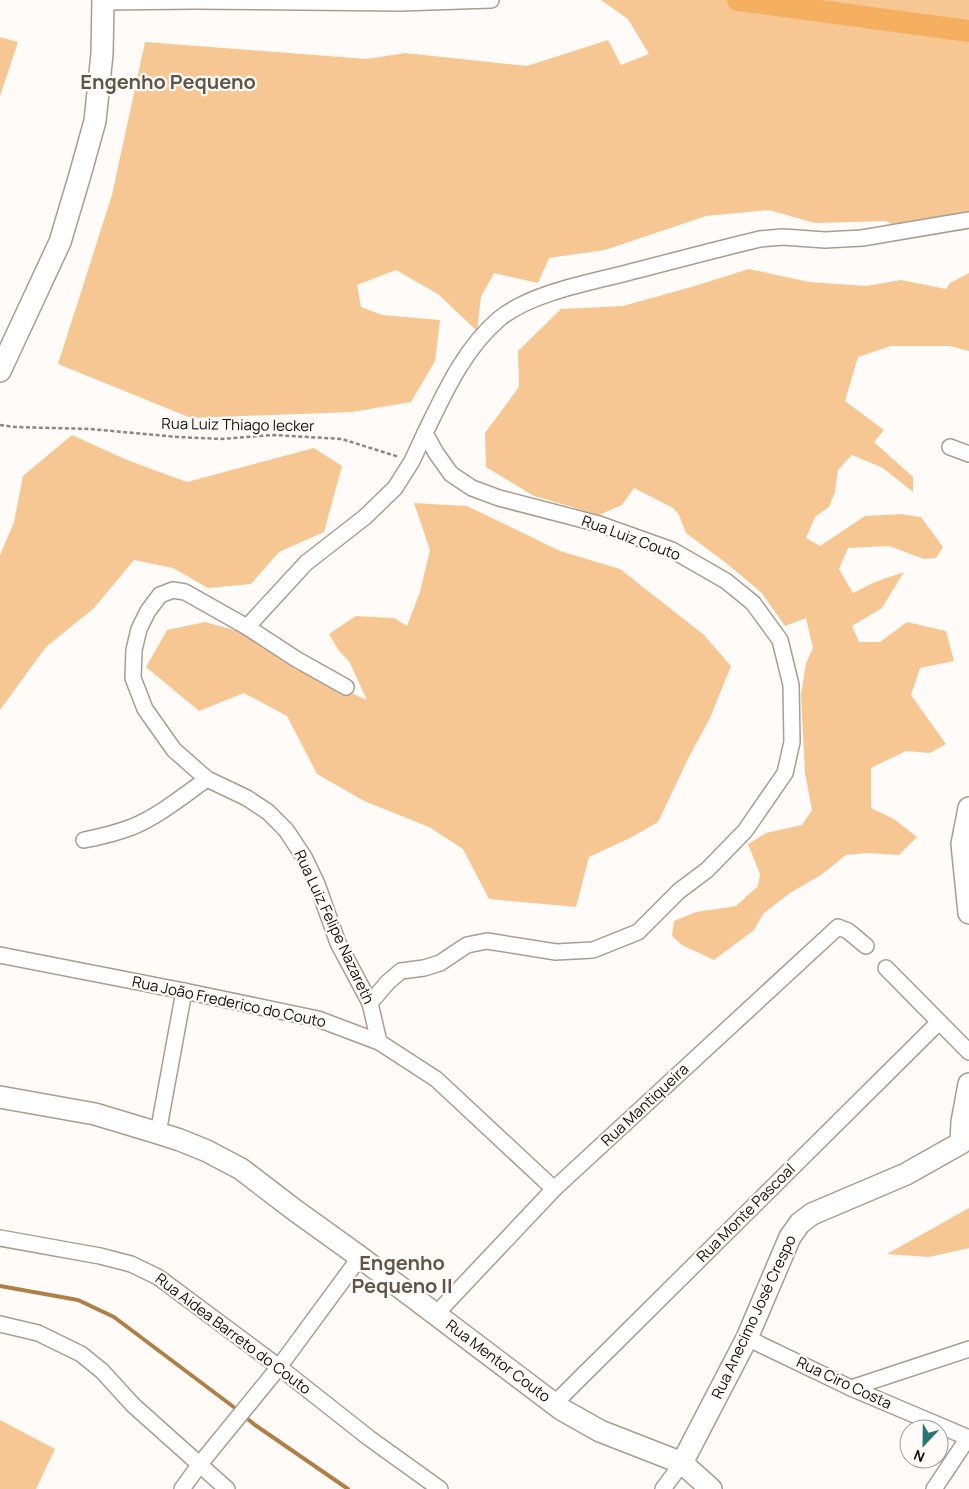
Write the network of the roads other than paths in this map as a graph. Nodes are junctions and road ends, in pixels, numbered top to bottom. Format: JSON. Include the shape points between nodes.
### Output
{"nodes":[{"id":1,"x":491,"y":0,"type":"edge"},
{"id":2,"x":103,"y":1,"type":"edge"},
{"id":3,"x":290,"y":1,"type":"edge"},
{"id":4,"x":400,"y":2,"type":"edge"},
{"id":5,"x":969,"y":220,"type":"edge"},
{"id":6,"x":0,"y":371,"type":"edge"},
{"id":7,"x":425,"y":433,"type":"junction"},
{"id":8,"x":950,"y":447,"type":"dead end"},
{"id":9,"x":969,"y":454,"type":"edge"},
{"id":10,"x":247,"y":627,"type":"junction"},
{"id":11,"x":346,"y":686,"type":"dead end"},
{"id":12,"x":207,"y":779,"type":"junction"},
{"id":13,"x":969,"y":808,"type":"edge"},
{"id":14,"x":84,"y":840,"type":"dead end"},
{"id":15,"x":969,"y":913,"type":"edge"},
{"id":16,"x":866,"y":946,"type":"dead end"},
{"id":17,"x":0,"y":955,"type":"edge"},
{"id":18,"x":886,"y":968,"type":"dead end"},
{"id":19,"x":184,"y":990,"type":"junction"},
{"id":20,"x":370,"y":1003,"type":"junction"},
{"id":21,"x":939,"y":1022,"type":"junction"},
{"id":22,"x":379,"y":1042,"type":"junction"},
{"id":23,"x":969,"y":1052,"type":"edge"},
{"id":24,"x":969,"y":1084,"type":"edge"},
{"id":25,"x":0,"y":1098,"type":"edge"},
{"id":26,"x":158,"y":1133,"type":"junction"},
{"id":27,"x":965,"y":1142,"type":"edge"},
{"id":28,"x":554,"y":1189,"type":"junction"},
{"id":29,"x":0,"y":1238,"type":"edge"},
{"id":30,"x":360,"y":1257,"type":"junction"},
{"id":31,"x":436,"y":1314,"type":"junction"},
{"id":32,"x":0,"y":1324,"type":"edge"},
{"id":33,"x":747,"y":1338,"type":"junction"},
{"id":34,"x":969,"y":1349,"type":"edge"},
{"id":35,"x":279,"y":1367,"type":"junction"},
{"id":36,"x":851,"y":1388,"type":"junction"},
{"id":37,"x":554,"y":1404,"type":"junction"},
{"id":38,"x":968,"y":1438,"type":"edge"},
{"id":39,"x":682,"y":1463,"type":"junction"},
{"id":40,"x":200,"y":1464,"type":"junction"},
{"id":41,"x":182,"y":1489,"type":"edge"},
{"id":42,"x":227,"y":1489,"type":"edge"},
{"id":43,"x":440,"y":1489,"type":"edge"},
{"id":44,"x":664,"y":1489,"type":"edge"},
{"id":45,"x":711,"y":1489,"type":"edge"},
{"id":46,"x":934,"y":1489,"type":"edge"}],
"edges":[{"from":1,"to":4,"type":"street"},
{"from":2,"to":3,"type":"street"},
{"from":2,"to":6,"type":"street","via":[[102,54],[95,121],[80,175],[60,242]]},
{"from":3,"to":4,"type":"street"},
{"from":5,"to":7,"type":"street","via":[[862,238],[760,239],[564,289],[523,304],[500,318],[481,336],[455,373]]},
{"from":7,"to":10,"type":"street","via":[[395,488],[365,517],[306,563]]},
{"from":7,"to":20,"type":"street","name":"Rua Luiz Couto","via":[[451,474],[472,488],[599,524],[672,550],[726,581],[753,603],[780,640],[792,685],[792,742],[785,773],[745,831],[638,932],[593,950],[556,952],[486,940],[467,945],[440,963],[401,971]]},
{"from":8,"to":9,"type":"street"},
{"from":10,"to":11,"type":"street","name":"Rua Luiz Felipe Nazareth"},
{"from":10,"to":12,"type":"street","name":"Rua Luiz Felipe Nazareth","via":[[185,592],[173,590],[160,596],[139,629],[133,678],[145,709],[174,750]]},
{"from":12,"to":14,"type":"street","via":[[154,816],[108,835]]},
{"from":12,"to":20,"type":"street","name":"Rua Luiz Felipe Nazareth","via":[[247,798],[286,830],[318,884],[338,943]]},
{"from":13,"to":15,"type":"street","via":[[962,844]]},
{"from":16,"to":28,"type":"street","name":"Rua Mantiqueira","via":[[838,927]]},
{"from":17,"to":19,"type":"street","name":"Rua João Frederico do Couto"},
{"from":18,"to":21,"type":"street"},
{"from":19,"to":22,"type":"street","name":"Rua João Frederico do Couto","via":[[318,1019]]},
{"from":19,"to":26,"type":"street"},
{"from":20,"to":22,"type":"street","name":"Rua Luiz Felipe Nazareth"},
{"from":21,"to":23,"type":"street"},
{"from":21,"to":37,"type":"street","name":"Rua Monte Pascoal"},
{"from":22,"to":28,"type":"street","name":"Rua João Frederico do Couto","via":[[436,1079]]},
{"from":24,"to":27,"type":"street","via":[[962,1122]]},
{"from":25,"to":26,"type":"street","name":"Rua Mentor Couto","via":[[95,1114]]},
{"from":26,"to":30,"type":"street","name":"Rua Mentor Couto","via":[[207,1151],[241,1169]]},
{"from":27,"to":33,"type":"street","name":"Rua Anecimo José Crespo","via":[[906,1174],[812,1214],[800,1224],[790,1238]]},
{"from":28,"to":31,"type":"street","name":"Rua Mantiqueira"},
{"from":29,"to":35,"type":"street","name":"Rua Aidea Barreto do Couto","via":[[100,1256],[158,1276]]},
{"from":30,"to":31,"type":"street","name":"Rua Mentor Couto"},
{"from":30,"to":35,"type":"street"},
{"from":31,"to":37,"type":"street","name":"Rua Mentor Couto"},
{"from":32,"to":40,"type":"street","via":[[38,1333],[81,1354]]},
{"from":33,"to":36,"type":"street","name":"Rua Ciro Costa"},
{"from":33,"to":39,"type":"street","name":"Rua Anecimo José Crespo"},
{"from":34,"to":36,"type":"street"},
{"from":35,"to":40,"type":"street"},
{"from":35,"to":43,"type":"street","name":"Rua Aidea Barreto do Couto"},
{"from":36,"to":38,"type":"street","name":"Rua Ciro Costa"},
{"from":37,"to":39,"type":"street","name":"Rua Mentor Couto","via":[[600,1431]]},
{"from":38,"to":46,"type":"street"},
{"from":39,"to":44,"type":"street","name":"Rua Anecimo José Crespo"},
{"from":39,"to":45,"type":"street","name":"Rua Mentor Couto"},
{"from":40,"to":41,"type":"street"},
{"from":40,"to":42,"type":"street"}]}
